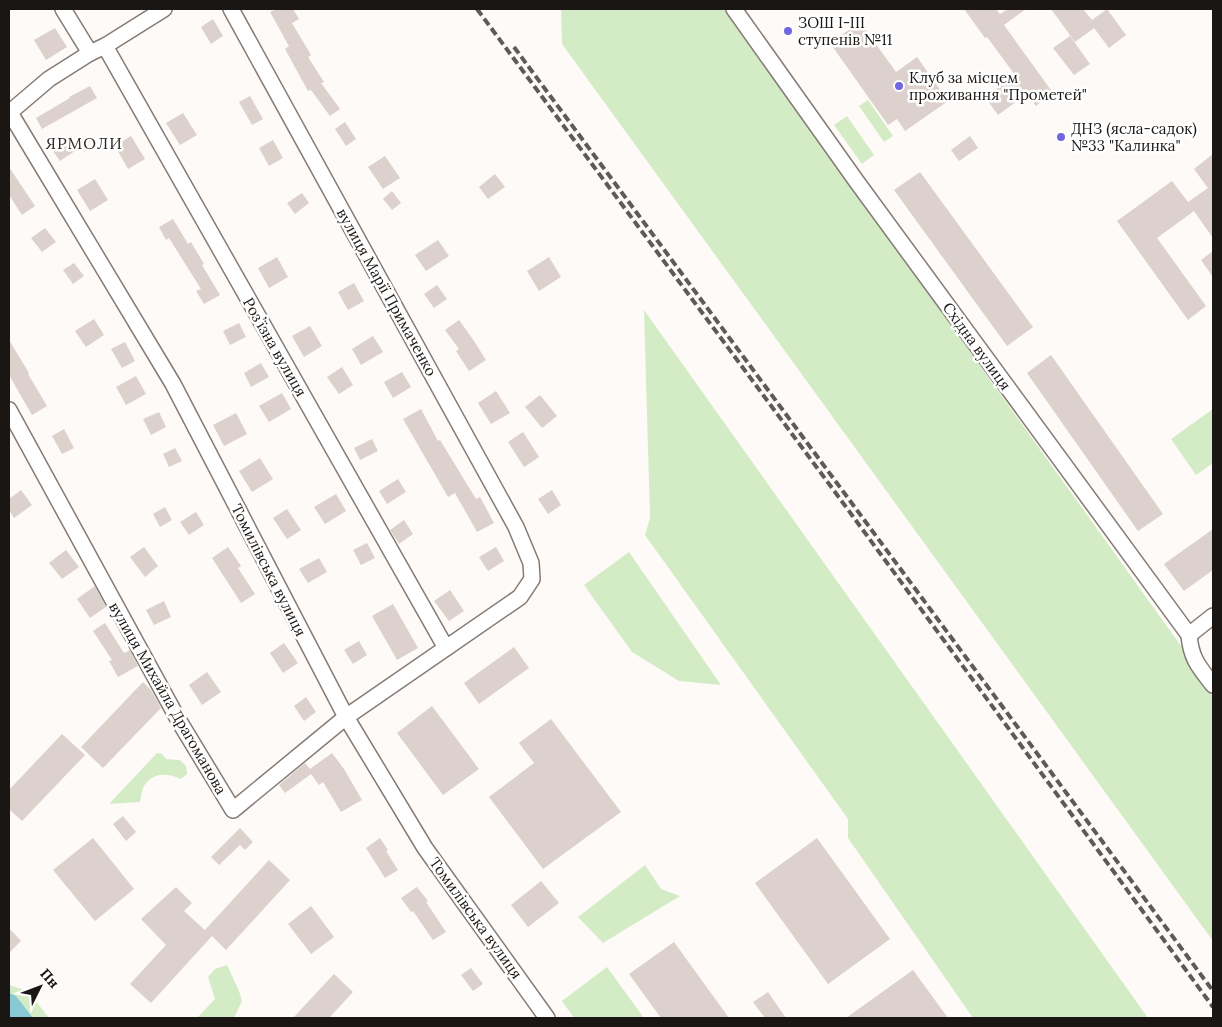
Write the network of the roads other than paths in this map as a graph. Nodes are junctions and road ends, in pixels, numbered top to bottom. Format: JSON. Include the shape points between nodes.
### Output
{"nodes":[{"id":1,"x":63,"y":9,"type":"edge"},
{"id":2,"x":164,"y":9,"type":"edge"},
{"id":3,"x":231,"y":9,"type":"edge"},
{"id":4,"x":734,"y":9,"type":"edge"},
{"id":5,"x":105,"y":46,"type":"junction"},
{"id":6,"x":90,"y":53,"type":"junction"},
{"id":7,"x":9,"y":112,"type":"edge"},
{"id":8,"x":9,"y":410,"type":"edge"},
{"id":9,"x":532,"y":579,"type":"joint"},
{"id":10,"x":1213,"y":616,"type":"edge"},
{"id":11,"x":1189,"y":635,"type":"junction"},
{"id":12,"x":446,"y":648,"type":"junction"},
{"id":13,"x":1213,"y":685,"type":"edge"},
{"id":14,"x":346,"y":717,"type":"junction"},
{"id":15,"x":547,"y":1018,"type":"edge"}],
"edges":[{"from":1,"to":6,"type":"street"},
{"from":2,"to":5,"type":"street"},
{"from":3,"to":9,"type":"street","name":"вулиця Марії Примаченко","via":[[516,527],[531,563]]},
{"from":4,"to":11,"type":"street","name":"Східна вулиця"},
{"from":5,"to":6,"type":"street"},
{"from":5,"to":12,"type":"street","name":"Розʼїзна вулиця"},
{"from":6,"to":7,"type":"street","via":[[49,79]]},
{"from":7,"to":14,"type":"street","name":"Томилівська вулиця","via":[[172,384]]},
{"from":8,"to":14,"type":"street","name":"вулиця Михайла Драгоманова","via":[[178,721],[233,810]]},
{"from":9,"to":12,"type":"street","name":"вулиця Михайла Драгоманова","via":[[520,597]]},
{"from":10,"to":11,"type":"street"},
{"from":11,"to":13,"type":"street","name":"Східна вулиця","via":[[1196,664]]},
{"from":12,"to":14,"type":"street","name":"вулиця Михайла Драгоманова"},
{"from":14,"to":15,"type":"street","name":"Томилівська вулиця","via":[[425,848]]}]}
